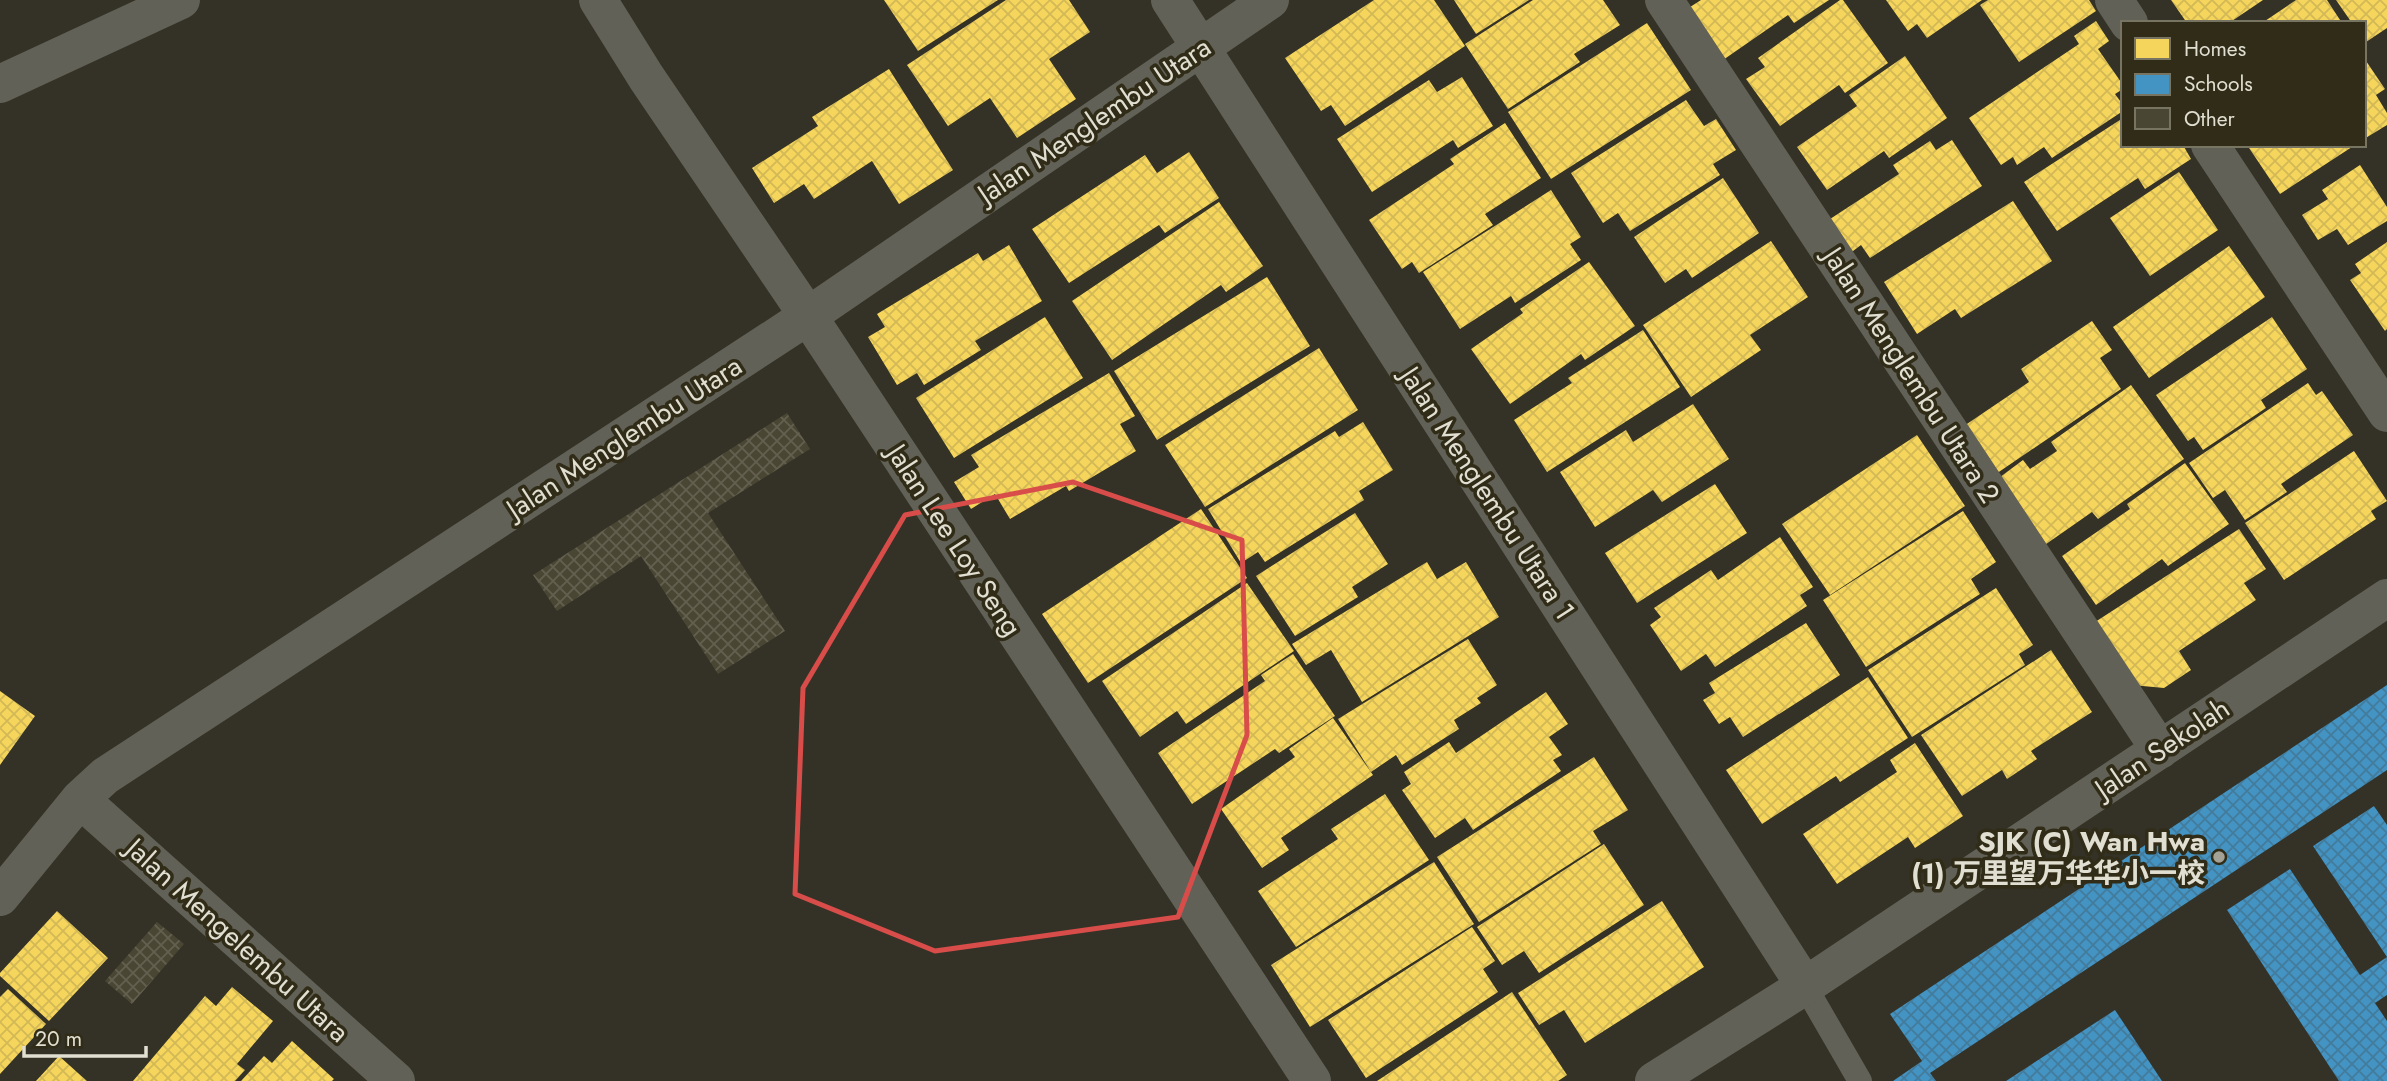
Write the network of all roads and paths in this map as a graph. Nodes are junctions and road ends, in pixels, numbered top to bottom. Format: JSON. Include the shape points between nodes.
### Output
{"nodes":[{"id":1,"x":181,"y":0,"type":"edge"},
{"id":2,"x":598,"y":0,"type":"edge"},
{"id":3,"x":1170,"y":0,"type":"edge"},
{"id":4,"x":1270,"y":0,"type":"edge"},
{"id":5,"x":1664,"y":0,"type":"edge"},
{"id":6,"x":2114,"y":0,"type":"edge"},
{"id":7,"x":2128,"y":21,"type":"edge"},
{"id":8,"x":1201,"y":46,"type":"junction"},
{"id":9,"x":0,"y":84,"type":"edge"},
{"id":10,"x":2211,"y":147,"type":"edge"},
{"id":11,"x":808,"y":316,"type":"junction"},
{"id":12,"x":2387,"y":413,"type":"edge"},
{"id":13,"x":2387,"y":598,"type":"edge"},
{"id":14,"x":2160,"y":750,"type":"junction"},
{"id":15,"x":80,"y":799,"type":"junction"},
{"id":16,"x":0,"y":897,"type":"edge"},
{"id":17,"x":1805,"y":986,"type":"junction"},
{"id":18,"x":396,"y":1081,"type":"edge"},
{"id":19,"x":1312,"y":1081,"type":"edge"},
{"id":20,"x":1654,"y":1081,"type":"edge"},
{"id":21,"x":1860,"y":1081,"type":"edge"}],
"edges":[{"from":1,"to":9,"type":"street"},
{"from":2,"to":11,"type":"street","name":"Jalan Lee Loy Seng"},
{"from":3,"to":8,"type":"street","name":"Jalan Menglembu Utara 1"},
{"from":4,"to":8,"type":"street","name":"Jalan Menglembu Utara"},
{"from":5,"to":14,"type":"street","name":"Jalan Menglembu Utara 2"},
{"from":6,"to":7,"type":"street"},
{"from":8,"to":11,"type":"street","name":"Jalan Menglembu Utara"},
{"from":8,"to":17,"type":"street","name":"Jalan Menglembu Utara 1"},
{"from":10,"to":12,"type":"street"},
{"from":11,"to":15,"type":"street","name":"Jalan Menglembu Utara","via":[[106,776]]},
{"from":11,"to":19,"type":"street","name":"Jalan Lee Loy Seng"},
{"from":13,"to":14,"type":"street","name":"Jalan Sekolah"},
{"from":14,"to":17,"type":"street","name":"Jalan Sekolah"},
{"from":15,"to":16,"type":"street","name":"Jalan Menglembu Utara"},
{"from":15,"to":18,"type":"street","name":"Jalan Mengelembu Utara"},
{"from":17,"to":20,"type":"street","name":"Jalan Sekolah"},
{"from":17,"to":21,"type":"lane"}]}
